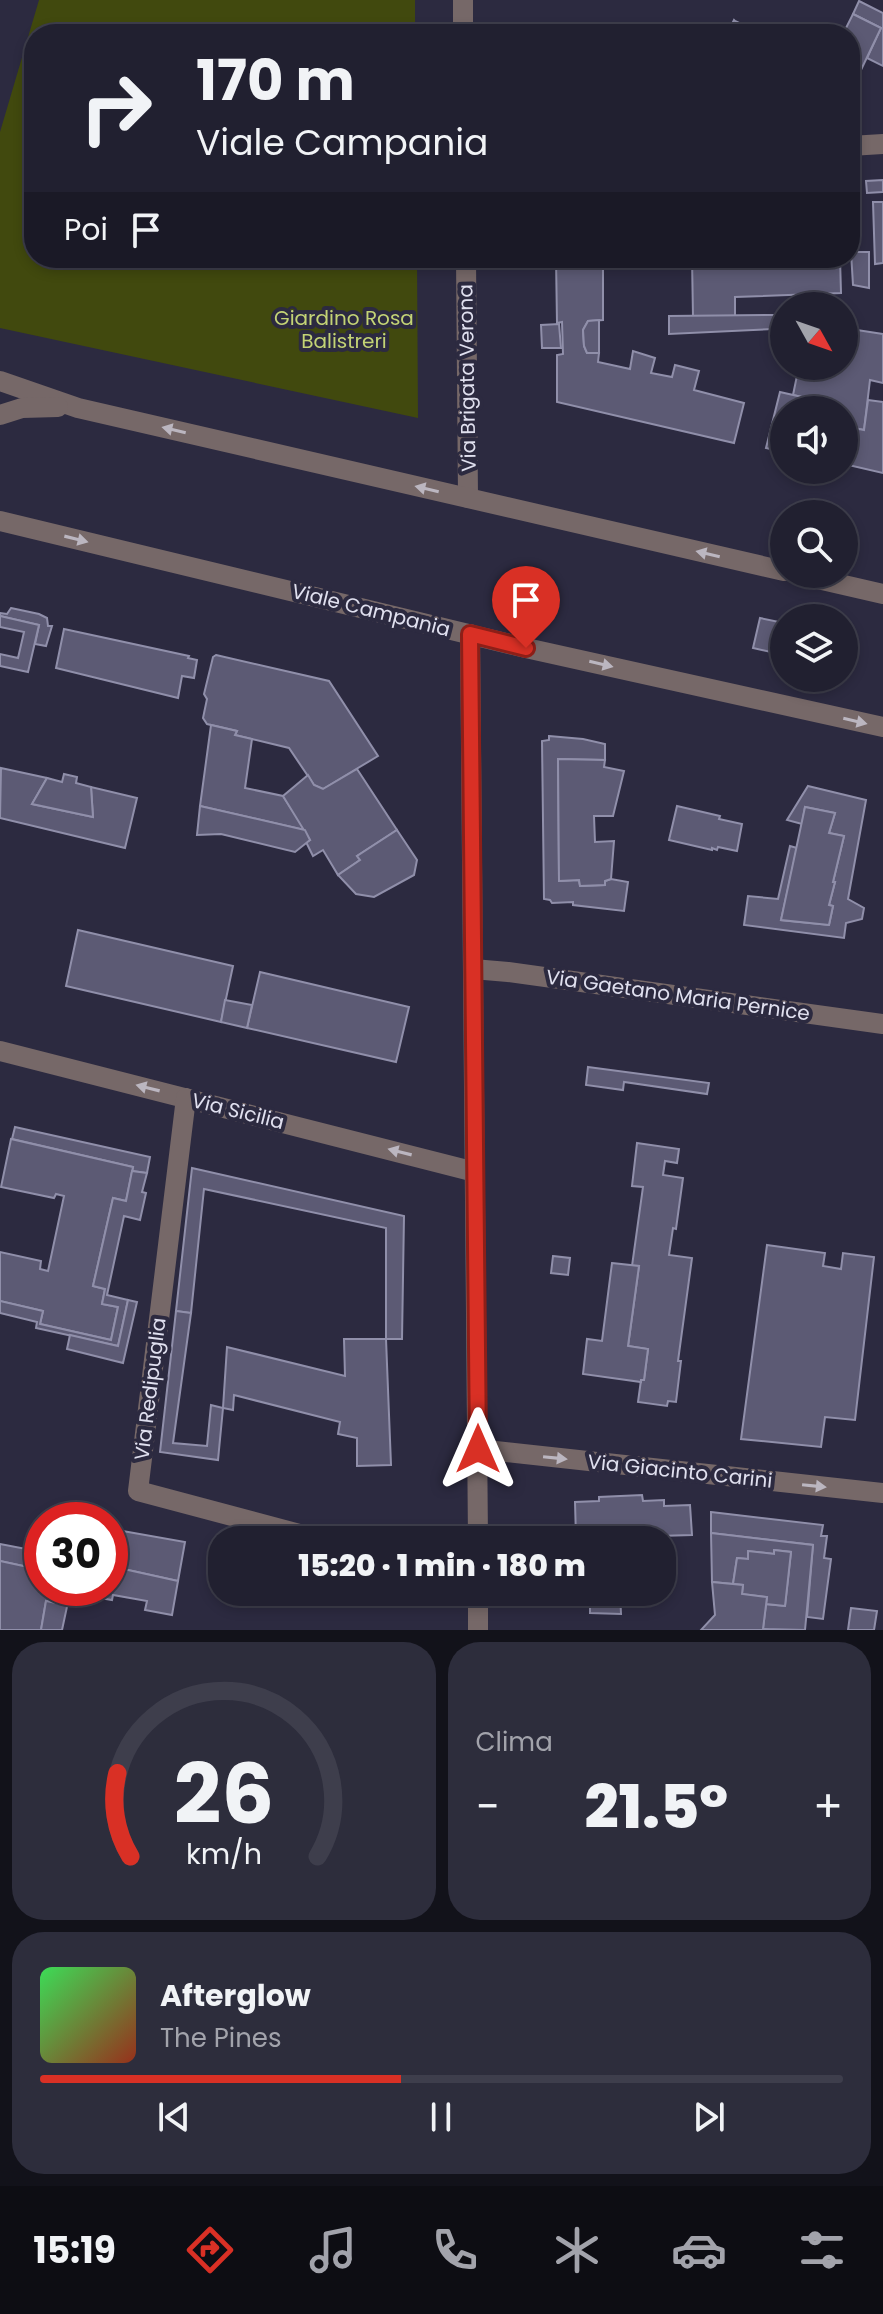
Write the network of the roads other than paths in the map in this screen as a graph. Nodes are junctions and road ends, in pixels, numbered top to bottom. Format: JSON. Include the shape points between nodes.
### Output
{"nodes":[{"id":1,"x":463,"y":0,"type":"edge"},
{"id":2,"x":463,"y":24,"type":"edge"},
{"id":3,"x":883,"y":144,"type":"edge"},
{"id":4,"x":860,"y":145,"type":"edge"},
{"id":5,"x":466,"y":268,"type":"edge"},
{"id":6,"x":0,"y":381,"type":"edge"},
{"id":7,"x":78,"y":408,"type":"junction"},
{"id":8,"x":0,"y":415,"type":"edge"},
{"id":9,"x":468,"y":498,"type":"junction"},
{"id":10,"x":5,"y":521,"type":"edge"},
{"id":11,"x":770,"y":568,"type":"edge"},
{"id":12,"x":857,"y":588,"type":"edge"},
{"id":13,"x":883,"y":594,"type":"edge"},
{"id":14,"x":470,"y":634,"type":"junction"},
{"id":15,"x":883,"y":727,"type":"edge"},
{"id":16,"x":473,"y":969,"type":"junction"},
{"id":17,"x":883,"y":1024,"type":"edge"},
{"id":18,"x":0,"y":1051,"type":"edge"},
{"id":19,"x":186,"y":1098,"type":"junction"},
{"id":20,"x":475,"y":1172,"type":"junction"},
{"id":21,"x":478,"y":1449,"type":"junction"},
{"id":22,"x":883,"y":1493,"type":"edge"},
{"id":23,"x":269,"y":1526,"type":"edge"},
{"id":24,"x":478,"y":1526,"type":"edge"},
{"id":25,"x":478,"y":1606,"type":"edge"},
{"id":26,"x":478,"y":1630,"type":"edge"}],
"edges":[{"from":1,"to":2,"type":"street"},
{"from":3,"to":4,"type":"street"},
{"from":5,"to":9,"type":"street","name":"Via Brigata Verona"},
{"from":6,"to":7,"type":"street"},
{"from":7,"to":8,"type":"street","via":[[22,408]]},
{"from":9,"to":7,"type":"street","one_way":true},
{"from":11,"to":9,"type":"street","one_way":true},
{"from":10,"to":14,"type":"street","name":"Viale Campania","one_way":true},
{"from":12,"to":13,"type":"street"},
{"from":14,"to":15,"type":"street","name":"Viale Campania","one_way":true},
{"from":14,"to":16,"type":"street"},
{"from":16,"to":17,"type":"street","name":"Via Gaetano Maria Pernice"},
{"from":16,"to":20,"type":"street"},
{"from":19,"to":18,"type":"street","name":"Via Sicilia","one_way":true},
{"from":20,"to":19,"type":"street","name":"Via Sicilia","one_way":true},
{"from":19,"to":23,"type":"street","name":"Via Redipuglia","via":[[138,1491]]},
{"from":20,"to":21,"type":"street"},
{"from":21,"to":22,"type":"street","name":"Via Giacinto Carini","one_way":true},
{"from":21,"to":24,"type":"street"},
{"from":25,"to":26,"type":"street"}]}
